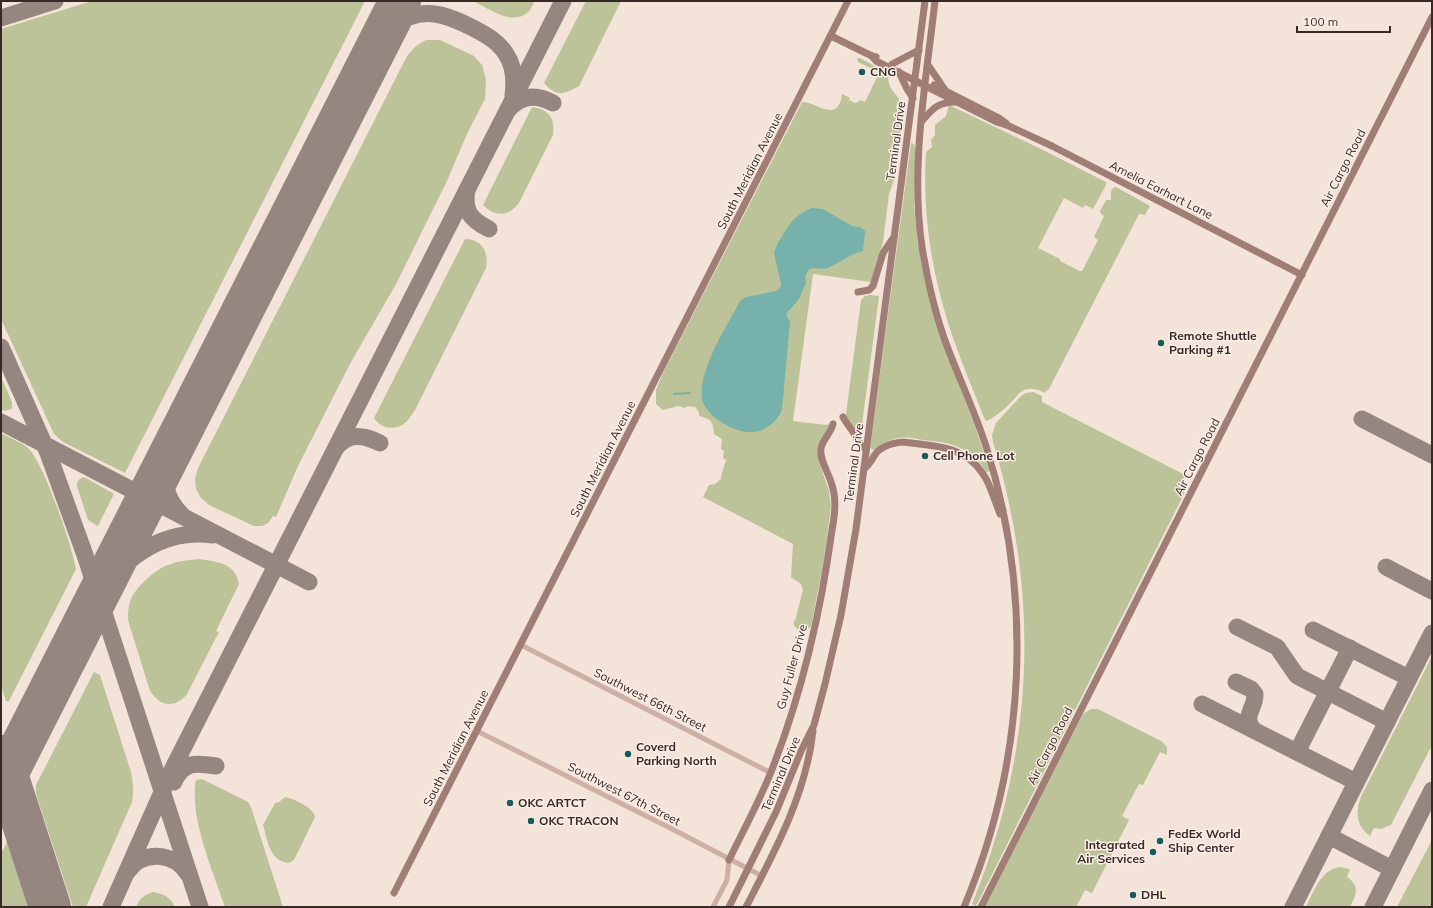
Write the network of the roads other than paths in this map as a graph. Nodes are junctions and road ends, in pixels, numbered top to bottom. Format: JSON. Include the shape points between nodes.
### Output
{"nodes":[{"id":1,"x":848,"y":1,"type":"edge"},
{"id":2,"x":926,"y":1,"type":"edge"},
{"id":3,"x":935,"y":1,"type":"edge"},
{"id":4,"x":1432,"y":17,"type":"edge"},
{"id":5,"x":831,"y":36,"type":"junction"},
{"id":6,"x":919,"y":50,"type":"junction"},
{"id":7,"x":872,"y":56,"type":"junction"},
{"id":8,"x":892,"y":64,"type":"junction"},
{"id":9,"x":928,"y":65,"type":"junction"},
{"id":10,"x":899,"y":72,"type":"junction"},
{"id":11,"x":916,"y":78,"type":"junction"},
{"id":12,"x":926,"y":83,"type":"junction"},
{"id":13,"x":945,"y":90,"type":"junction"},
{"id":14,"x":913,"y":98,"type":"junction"},
{"id":15,"x":957,"y":102,"type":"junction"},
{"id":16,"x":922,"y":121,"type":"junction"},
{"id":17,"x":1009,"y":126,"type":"junction"},
{"id":18,"x":895,"y":235,"type":"junction"},
{"id":19,"x":1302,"y":275,"type":"junction"},
{"id":20,"x":858,"y":292,"type":"dead end"},
{"id":21,"x":843,"y":417,"type":"dead end"},
{"id":22,"x":833,"y":424,"type":"dead end"},
{"id":23,"x":866,"y":450,"type":"junction"},
{"id":24,"x":864,"y":470,"type":"junction"},
{"id":25,"x":1008,"y":533,"type":"junction"},
{"id":26,"x":521,"y":645,"type":"junction"},
{"id":27,"x":814,"y":725,"type":"junction"},
{"id":28,"x":477,"y":731,"type":"junction"},
{"id":29,"x":771,"y":773,"type":"junction"},
{"id":30,"x":729,"y":860,"type":"junction"},
{"id":31,"x":749,"y":870,"type":"junction"},
{"id":32,"x":762,"y":876,"type":"junction"},
{"id":33,"x":394,"y":893,"type":"dead end"},
{"id":34,"x":713,"y":907,"type":"edge"},
{"id":35,"x":729,"y":907,"type":"edge"},
{"id":36,"x":746,"y":907,"type":"edge"},
{"id":37,"x":964,"y":907,"type":"edge"},
{"id":38,"x":980,"y":907,"type":"edge"}],
"edges":[{"from":1,"to":5,"type":"street","name":"South Meridian Avenue"},
{"from":2,"to":6,"type":"street","name":"Terminal Drive"},
{"from":3,"to":9,"type":"street","name":"Terminal Drive"},
{"from":4,"to":19,"type":"street","name":"Air Cargo Road"},
{"from":5,"to":7,"type":"street","name":"Amelia Earhart Lane"},
{"from":5,"to":26,"type":"street","name":"South Meridian Avenue"},
{"from":6,"to":8,"type":"street"},
{"from":6,"to":11,"type":"street","name":"Terminal Drive"},
{"from":7,"to":8,"type":"street","name":"Amelia Earhart Lane"},
{"from":7,"to":10,"type":"street","name":"Amelia Earhart Lane","via":[[876,61]]},
{"from":8,"to":11,"type":"street","name":"Amelia Earhart Lane"},
{"from":9,"to":12,"type":"street","name":"Terminal Drive"},
{"from":9,"to":13,"type":"street"},
{"from":10,"to":11,"type":"street","name":"Amelia Earhart Lane"},
{"from":10,"to":14,"type":"street"},
{"from":11,"to":12,"type":"street","name":"Amelia Earhart Lane"},
{"from":11,"to":14,"type":"street","name":"Terminal Drive"},
{"from":12,"to":13,"type":"street","name":"Amelia Earhart Lane"},
{"from":12,"to":15,"type":"street","name":"Amelia Earhart Lane"},
{"from":12,"to":16,"type":"street","name":"Terminal Drive"},
{"from":13,"to":17,"type":"street","name":"Amelia Earhart Lane","via":[[999,118]]},
{"from":14,"to":18,"type":"street","name":"Terminal Drive"},
{"from":15,"to":16,"type":"street","via":[[935,106]]},
{"from":15,"to":17,"type":"street","name":"Amelia Earhart Lane"},
{"from":16,"to":25,"type":"street","name":"Terminal Drive","via":[[918,201],[927,273],[944,337],[986,445]]},
{"from":17,"to":19,"type":"street","name":"Amelia Earhart Lane"},
{"from":18,"to":20,"type":"street","via":[[883,253],[873,286],[869,290]]},
{"from":18,"to":23,"type":"street","name":"Terminal Drive"},
{"from":19,"to":38,"type":"street","name":"Air Cargo Road"},
{"from":21,"to":23,"type":"street","via":[[858,443]]},
{"from":22,"to":29,"type":"street","name":"Guy Fuller Drive","via":[[821,447],[835,508],[826,576],[808,655]]},
{"from":23,"to":24,"type":"street","name":"Terminal Drive"},
{"from":24,"to":25,"type":"street","via":[[871,464],[877,452],[895,443],[950,448],[966,456],[984,475]]},
{"from":24,"to":27,"type":"street","name":"Terminal Drive","via":[[841,615]]},
{"from":25,"to":37,"type":"street","name":"Terminal Drive","via":[[1017,610],[1018,655],[1013,726],[996,812],[979,870]]},
{"from":26,"to":28,"type":"street","name":"South Meridian Avenue"},
{"from":26,"to":29,"type":"street","name":"Southwest 66th Street"},
{"from":27,"to":31,"type":"street","name":"Terminal Drive"},
{"from":27,"to":32,"type":"street","via":[[811,752],[797,798]]},
{"from":28,"to":30,"type":"street","name":"Southwest 67th Street"},
{"from":28,"to":33,"type":"street","name":"South Meridian Avenue"},
{"from":29,"to":30,"type":"street","name":"Guy Fuller Drive"},
{"from":30,"to":31,"type":"street","name":"Southwest 67th Street"},
{"from":30,"to":34,"type":"street","name":"Guy Fuller Drive","via":[[727,880]]},
{"from":31,"to":32,"type":"street","name":"Southwest 67th Street"},
{"from":31,"to":35,"type":"street","name":"Terminal Drive"},
{"from":32,"to":36,"type":"street"}]}
